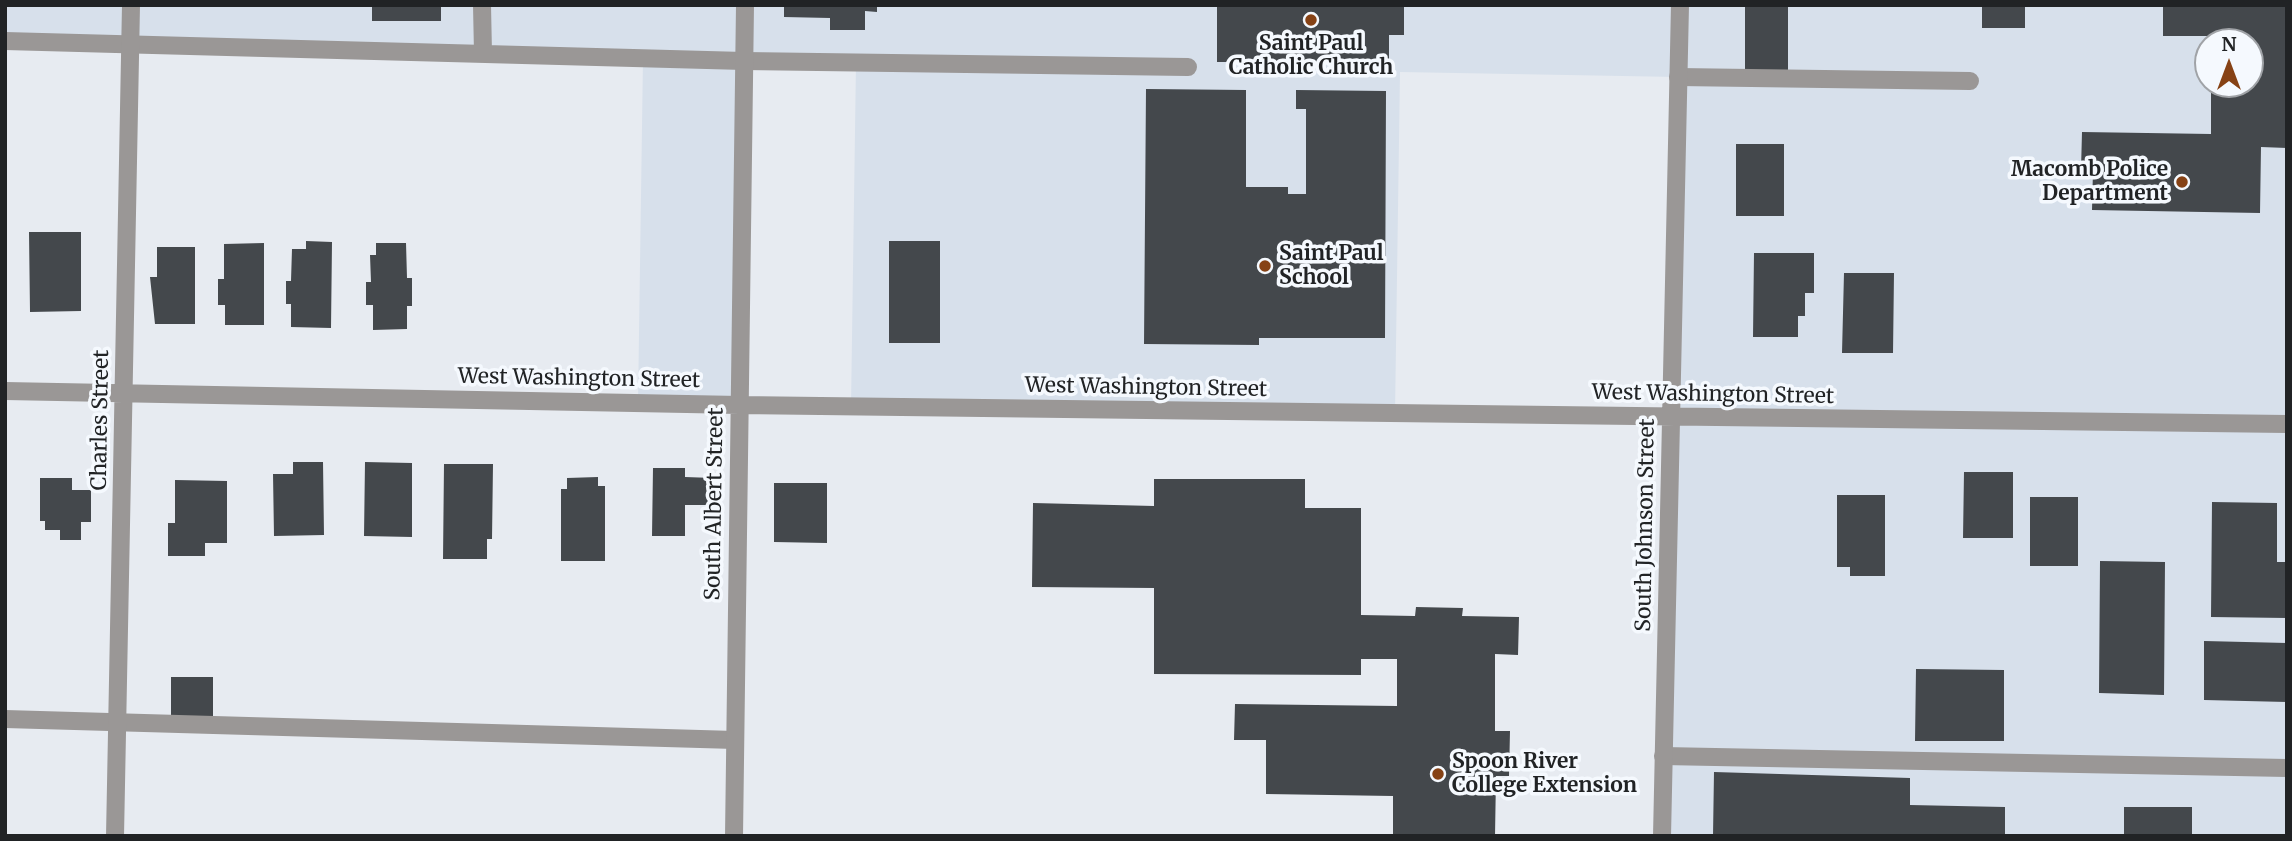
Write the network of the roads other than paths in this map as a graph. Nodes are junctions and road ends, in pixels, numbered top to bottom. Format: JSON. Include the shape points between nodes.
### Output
{"nodes":[{"id":1,"x":131,"y":5,"type":"edge"},
{"id":2,"x":482,"y":5,"type":"edge"},
{"id":3,"x":745,"y":5,"type":"edge"},
{"id":4,"x":1680,"y":5,"type":"edge"},
{"id":5,"x":5,"y":41,"type":"edge"},
{"id":6,"x":131,"y":42,"type":"junction"},
{"id":7,"x":483,"y":53,"type":"junction"},
{"id":8,"x":744,"y":61,"type":"junction"},
{"id":9,"x":1188,"y":67,"type":"dead end"},
{"id":10,"x":1678,"y":77,"type":"junction"},
{"id":11,"x":1970,"y":81,"type":"dead end"},
{"id":12,"x":5,"y":391,"type":"edge"},
{"id":13,"x":125,"y":393,"type":"junction"},
{"id":14,"x":739,"y":405,"type":"junction"},
{"id":15,"x":1672,"y":417,"type":"junction"},
{"id":16,"x":2287,"y":425,"type":"edge"},
{"id":17,"x":5,"y":719,"type":"edge"},
{"id":18,"x":116,"y":721,"type":"junction"},
{"id":19,"x":735,"y":740,"type":"junction"},
{"id":20,"x":1663,"y":756,"type":"junction"},
{"id":21,"x":2287,"y":768,"type":"edge"},
{"id":22,"x":115,"y":836,"type":"edge"},
{"id":23,"x":734,"y":836,"type":"edge"},
{"id":24,"x":1662,"y":836,"type":"edge"}],
"edges":[{"from":1,"to":6,"type":"street","name":"Charles Street"},
{"from":2,"to":7,"type":"street"},
{"from":3,"to":8,"type":"street","name":"South Albert Street"},
{"from":4,"to":10,"type":"street","name":"South Johnson Street"},
{"from":5,"to":6,"type":"street"},
{"from":6,"to":7,"type":"street"},
{"from":6,"to":13,"type":"street","name":"Charles Street"},
{"from":7,"to":8,"type":"street"},
{"from":8,"to":9,"type":"street"},
{"from":8,"to":14,"type":"street","name":"South Albert Street"},
{"from":10,"to":11,"type":"street"},
{"from":10,"to":15,"type":"street","name":"South Johnson Street"},
{"from":12,"to":13,"type":"street","name":"West Washington Street"},
{"from":13,"to":14,"type":"street","name":"West Washington Street"},
{"from":13,"to":18,"type":"street","name":"Charles Street"},
{"from":14,"to":15,"type":"street","name":"West Washington Street"},
{"from":14,"to":19,"type":"street","name":"South Albert Street"},
{"from":15,"to":16,"type":"street","name":"West Washington Street"},
{"from":15,"to":20,"type":"street","name":"South Johnson Street"},
{"from":17,"to":18,"type":"street"},
{"from":18,"to":19,"type":"street"},
{"from":18,"to":22,"type":"street","name":"Charles Street"},
{"from":19,"to":23,"type":"street","name":"South Albert Street"},
{"from":20,"to":21,"type":"street"},
{"from":20,"to":24,"type":"street","name":"South Johnson Street"}]}
